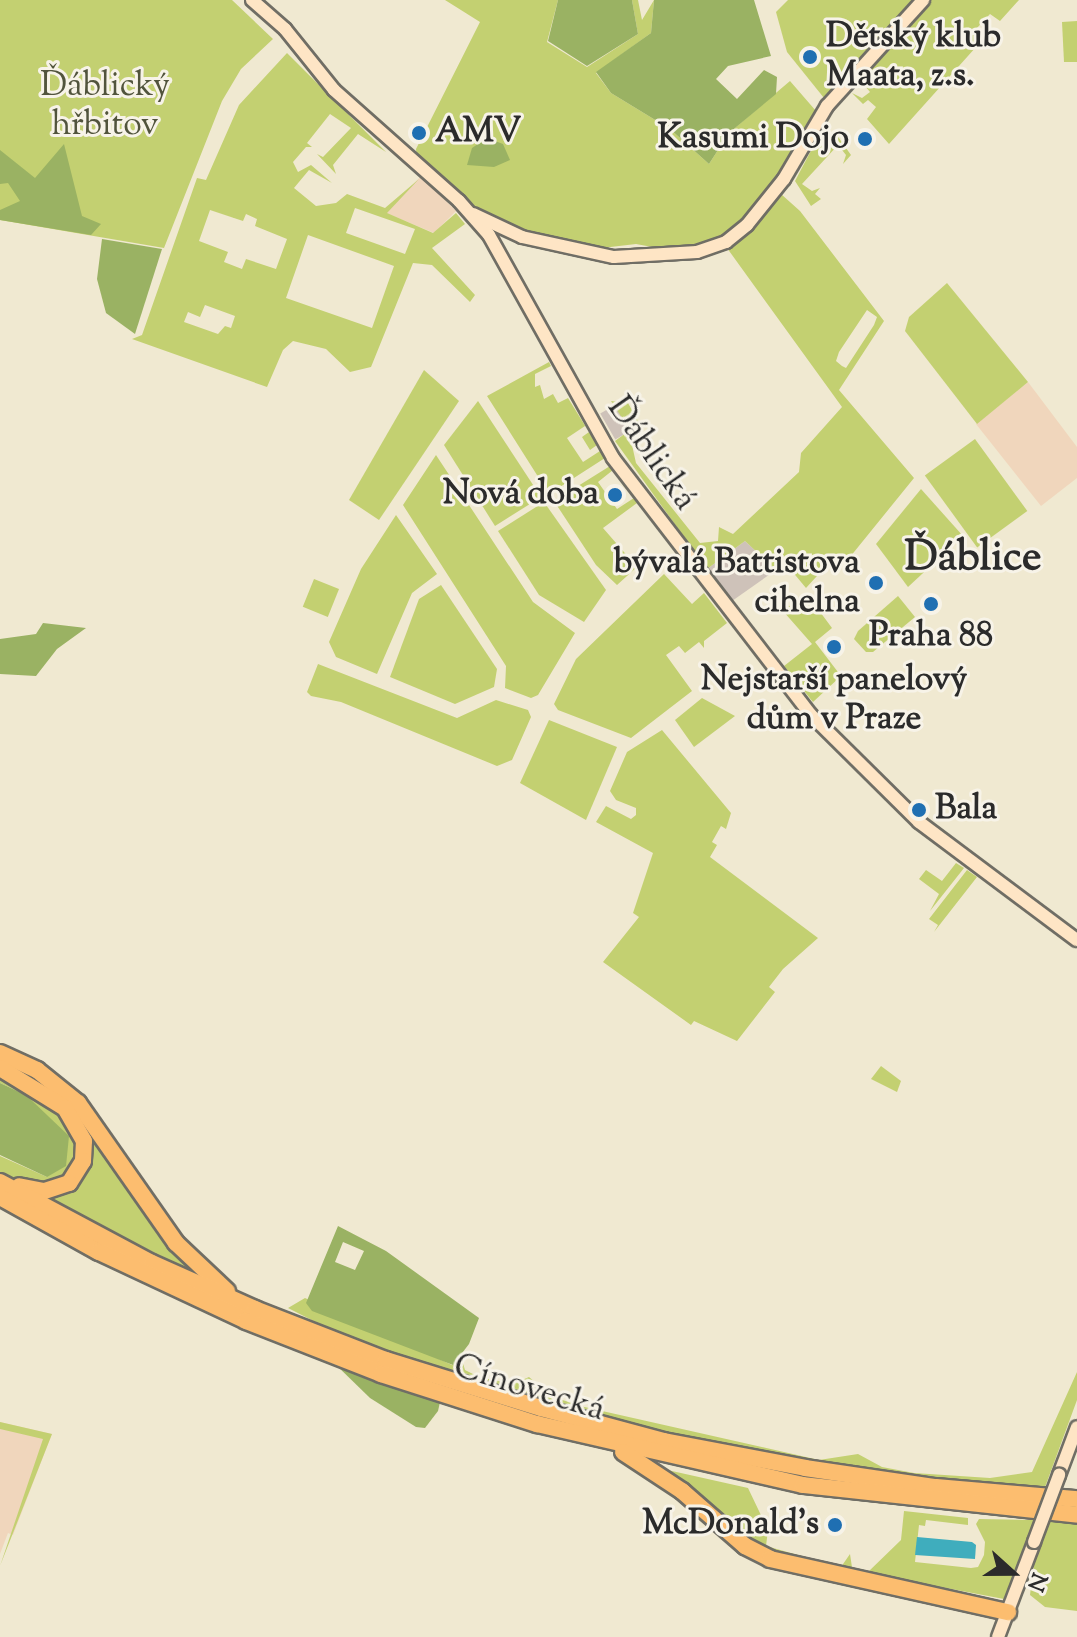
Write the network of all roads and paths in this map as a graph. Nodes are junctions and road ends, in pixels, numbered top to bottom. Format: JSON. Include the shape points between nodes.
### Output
{"nodes":[{"id":1,"x":252,"y":0,"type":"edge"},
{"id":2,"x":923,"y":0,"type":"edge"},
{"id":3,"x":470,"y":213,"type":"junction"},
{"id":4,"x":1077,"y":940,"type":"edge"},
{"id":5,"x":0,"y":1053,"type":"edge"},
{"id":6,"x":0,"y":1068,"type":"edge"},
{"id":7,"x":0,"y":1181,"type":"edge"},
{"id":8,"x":0,"y":1199,"type":"edge"},
{"id":9,"x":255,"y":1309,"type":"junction"},
{"id":10,"x":1077,"y":1427,"type":"edge"},
{"id":11,"x":611,"y":1445,"type":"junction"},
{"id":12,"x":1077,"y":1499,"type":"edge"},
{"id":13,"x":1077,"y":1515,"type":"edge"},
{"id":14,"x":1008,"y":1612,"type":"junction"},
{"id":15,"x":998,"y":1637,"type":"edge"}],
"edges":[{"from":1,"to":3,"type":"main road","name":"Ďáblická","via":[[285,29],[334,90]]},
{"from":2,"to":3,"type":"main road","via":[[827,106],[784,179],[726,242],[697,252],[614,257],[522,237]]},
{"from":3,"to":4,"type":"main road","name":"Ďáblická","via":[[503,256],[613,458],[811,715],[919,822]]},
{"from":5,"to":9,"type":"highway","via":[[37,1070],[78,1103],[176,1243],[211,1278]]},
{"from":6,"to":7,"type":"highway","via":[[65,1108],[84,1141],[83,1161],[74,1178],[44,1191]]},
{"from":7,"to":9,"type":"highway","name":"Cínovecká","via":[[141,1257]]},
{"from":8,"to":11,"type":"highway","name":"Cínovecká","via":[[160,1281],[311,1348],[454,1399]]},
{"from":9,"to":12,"type":"highway","name":"Cínovecká","via":[[386,1360],[664,1441],[881,1480]]},
{"from":10,"to":14,"type":"main road","bridge":true},
{"from":11,"to":13,"type":"highway","name":"Cínovecká","via":[[849,1492]]},
{"from":11,"to":14,"type":"highway","via":[[682,1491],[745,1546],[770,1559]]},
{"from":14,"to":15,"type":"main road"}]}
